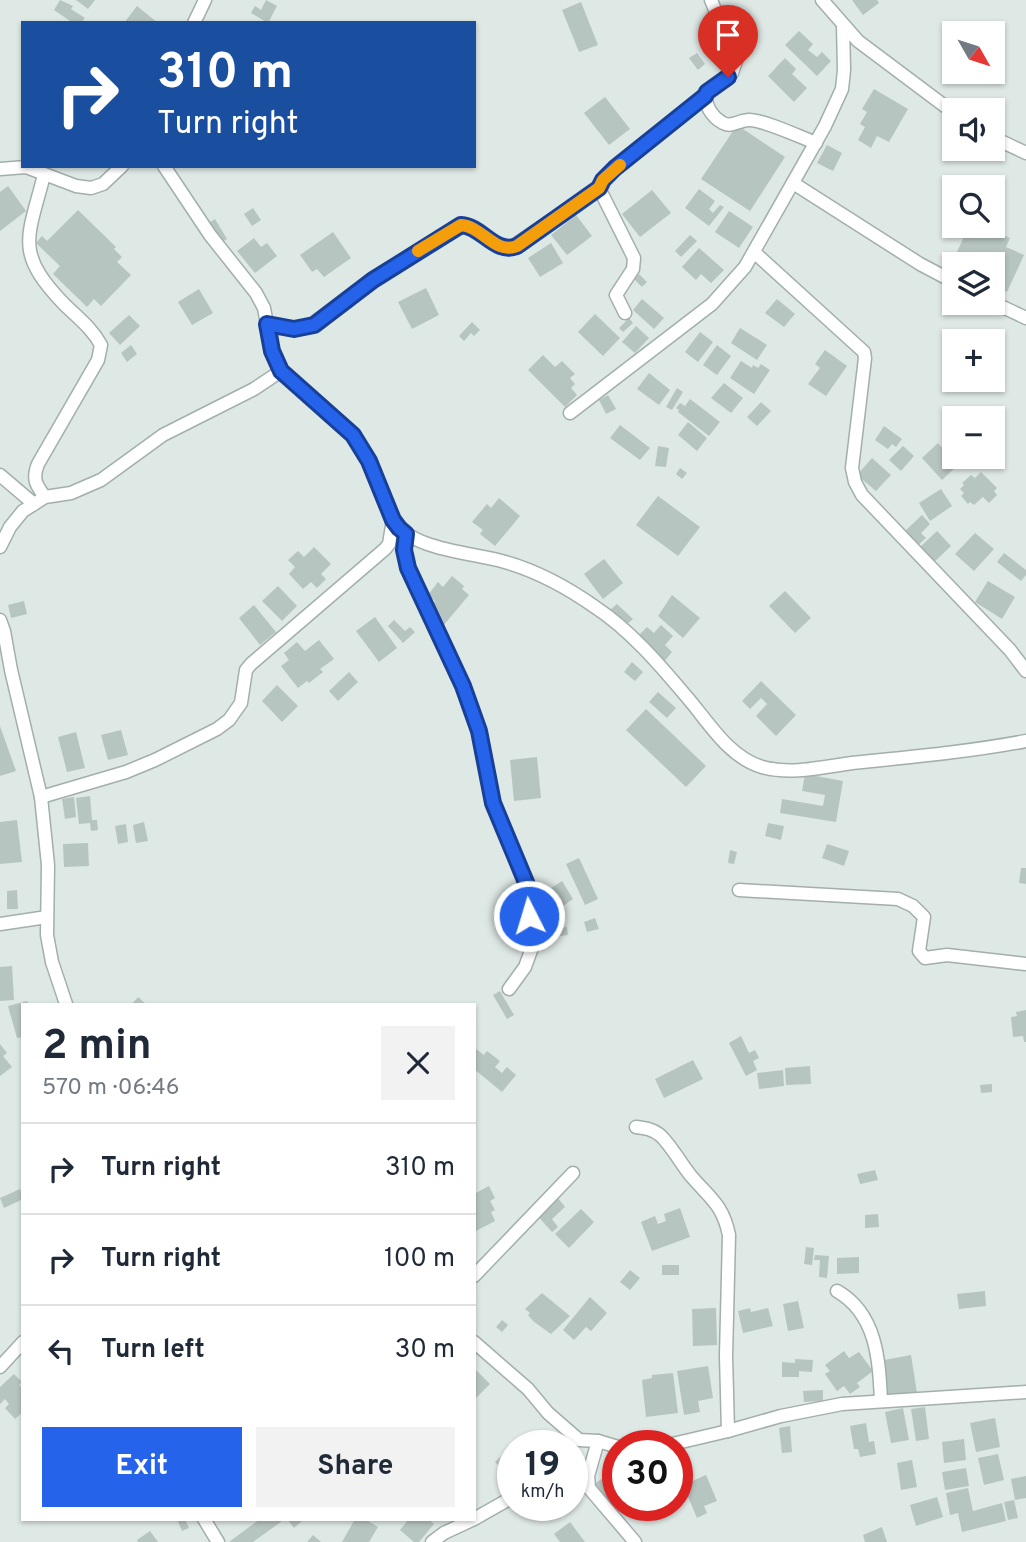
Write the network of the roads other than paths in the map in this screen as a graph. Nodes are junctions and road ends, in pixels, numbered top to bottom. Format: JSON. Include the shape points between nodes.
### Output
{"nodes":[{"id":1,"x":205,"y":0,"type":"edge"},
{"id":2,"x":711,"y":0,"type":"edge"},
{"id":3,"x":822,"y":0,"type":"edge"},
{"id":4,"x":195,"y":21,"type":"edge"},
{"id":5,"x":843,"y":26,"type":"junction"},
{"id":6,"x":705,"y":96,"type":"junction"},
{"id":7,"x":942,"y":104,"type":"edge"},
{"id":8,"x":816,"y":143,"type":"junction"},
{"id":9,"x":1005,"y":143,"type":"edge"},
{"id":10,"x":1026,"y":153,"type":"edge"},
{"id":11,"x":21,"y":167,"type":"edge"},
{"id":12,"x":29,"y":168,"type":"edge"},
{"id":13,"x":120,"y":168,"type":"edge"},
{"id":14,"x":165,"y":168,"type":"edge"},
{"id":15,"x":0,"y":169,"type":"edge"},
{"id":16,"x":44,"y":174,"type":"junction"},
{"id":17,"x":793,"y":183,"type":"junction"},
{"id":18,"x":599,"y":188,"type":"junction"},
{"id":19,"x":754,"y":252,"type":"junction"},
{"id":20,"x":942,"y":276,"type":"edge"},
{"id":21,"x":1005,"y":308,"type":"edge"},
{"id":22,"x":625,"y":313,"type":"dead end"},
{"id":23,"x":1026,"y":318,"type":"edge"},
{"id":24,"x":267,"y":324,"type":"junction"},
{"id":25,"x":281,"y":371,"type":"junction"},
{"id":26,"x":570,"y":413,"type":"dead end"},
{"id":27,"x":0,"y":475,"type":"edge"},
{"id":28,"x":40,"y":501,"type":"junction"},
{"id":29,"x":393,"y":520,"type":"junction"},
{"id":30,"x":406,"y":534,"type":"junction"},
{"id":31,"x":0,"y":547,"type":"edge"},
{"id":32,"x":0,"y":620,"type":"edge"},
{"id":33,"x":1026,"y":671,"type":"edge"},
{"id":34,"x":1026,"y":741,"type":"edge"},
{"id":35,"x":41,"y":797,"type":"junction"},
{"id":36,"x":739,"y":890,"type":"dead end"},
{"id":37,"x":47,"y":917,"type":"junction"},
{"id":38,"x":0,"y":924,"type":"edge"},
{"id":39,"x":1026,"y":964,"type":"edge"},
{"id":40,"x":509,"y":989,"type":"dead end"},
{"id":41,"x":66,"y":1003,"type":"edge"},
{"id":42,"x":636,"y":1127,"type":"dead end"},
{"id":43,"x":573,"y":1174,"type":"dead end"},
{"id":44,"x":476,"y":1274,"type":"edge"},
{"id":45,"x":837,"y":1291,"type":"dead end"},
{"id":46,"x":21,"y":1343,"type":"edge"},
{"id":47,"x":476,"y":1344,"type":"edge"},
{"id":48,"x":4,"y":1353,"type":"edge"},
{"id":49,"x":0,"y":1367,"type":"edge"},
{"id":50,"x":1026,"y":1392,"type":"edge"},
{"id":51,"x":881,"y":1401,"type":"junction"},
{"id":52,"x":562,"y":1430,"type":"edge"},
{"id":53,"x":728,"y":1431,"type":"junction"},
{"id":54,"x":693,"y":1439,"type":"edge"},
{"id":55,"x":598,"y":1441,"type":"junction"},
{"id":56,"x":602,"y":1442,"type":"edge"},
{"id":57,"x":588,"y":1443,"type":"edge"},
{"id":58,"x":497,"y":1506,"type":"edge"},
{"id":59,"x":476,"y":1518,"type":"edge"},
{"id":60,"x":206,"y":1521,"type":"edge"},
{"id":61,"x":470,"y":1521,"type":"edge"},
{"id":62,"x":218,"y":1542,"type":"edge"},
{"id":63,"x":432,"y":1542,"type":"edge"},
{"id":64,"x":635,"y":1542,"type":"edge"}],
"edges":[{"from":1,"to":4,"type":"street"},
{"from":2,"to":6,"type":"street","via":[[736,61],[732,73]]},
{"from":3,"to":5,"type":"street"},
{"from":5,"to":7,"type":"street"},
{"from":5,"to":8,"type":"street","via":[[842,89]]},
{"from":6,"to":8,"type":"street","via":[[708,107],[725,124],[750,120]]},
{"from":6,"to":18,"type":"street","via":[[615,168]]},
{"from":8,"to":17,"type":"street"},
{"from":9,"to":10,"type":"street"},
{"from":11,"to":15,"type":"street"},
{"from":12,"to":16,"type":"street"},
{"from":13,"to":16,"type":"street","via":[[103,184],[91,188]]},
{"from":14,"to":24,"type":"street","via":[[256,293]]},
{"from":16,"to":28,"type":"street","via":[[27,247],[34,267],[101,345],[98,360],[38,464],[34,475]]},
{"from":17,"to":19,"type":"street"},
{"from":17,"to":20,"type":"street"},
{"from":18,"to":22,"type":"street","via":[[634,258],[633,269],[616,295]]},
{"from":18,"to":24,"type":"street","via":[[509,249],[461,225],[373,280],[314,325],[294,329]]},
{"from":19,"to":26,"type":"street","via":[[712,304]]},
{"from":19,"to":33,"type":"street","via":[[864,352],[852,468],[862,495]]},
{"from":21,"to":23,"type":"street"},
{"from":24,"to":25,"type":"street"},
{"from":25,"to":28,"type":"street","via":[[163,435],[101,480]]},
{"from":25,"to":29,"type":"street","via":[[353,435]]},
{"from":27,"to":28,"type":"street"},
{"from":28,"to":31,"type":"street","via":[[23,511]]},
{"from":29,"to":30,"type":"street"},
{"from":29,"to":35,"type":"street","via":[[385,549],[248,667],[241,703],[229,720],[126,772]]},
{"from":30,"to":34,"type":"street","via":[[534,573],[595,607],[652,657],[725,743],[760,766],[816,769]]},
{"from":30,"to":40,"type":"street","via":[[408,568],[463,686],[479,731],[493,803],[530,892],[533,944],[525,967]]},
{"from":32,"to":35,"type":"street"},
{"from":35,"to":37,"type":"street","via":[[48,865]]},
{"from":36,"to":39,"type":"street","via":[[898,899],[924,917],[919,951],[925,958]]},
{"from":37,"to":38,"type":"street"},
{"from":37,"to":41,"type":"street","via":[[52,962]]},
{"from":42,"to":53,"type":"street","via":[[660,1136],[720,1207],[726,1222]]},
{"from":43,"to":44,"type":"street"},
{"from":45,"to":51,"type":"street","via":[[861,1310],[870,1331],[879,1364]]},
{"from":46,"to":48,"type":"street"},
{"from":47,"to":52,"type":"street","via":[[528,1389]]},
{"from":48,"to":49,"type":"street"},
{"from":50,"to":51,"type":"street"},
{"from":51,"to":53,"type":"street","via":[[842,1404]]},
{"from":53,"to":54,"type":"street"},
{"from":55,"to":56,"type":"street"},
{"from":55,"to":57,"type":"street"},
{"from":55,"to":64,"type":"street","via":[[589,1488]]},
{"from":58,"to":59,"type":"street"},
{"from":60,"to":62,"type":"street"},
{"from":61,"to":63,"type":"street"}]}
